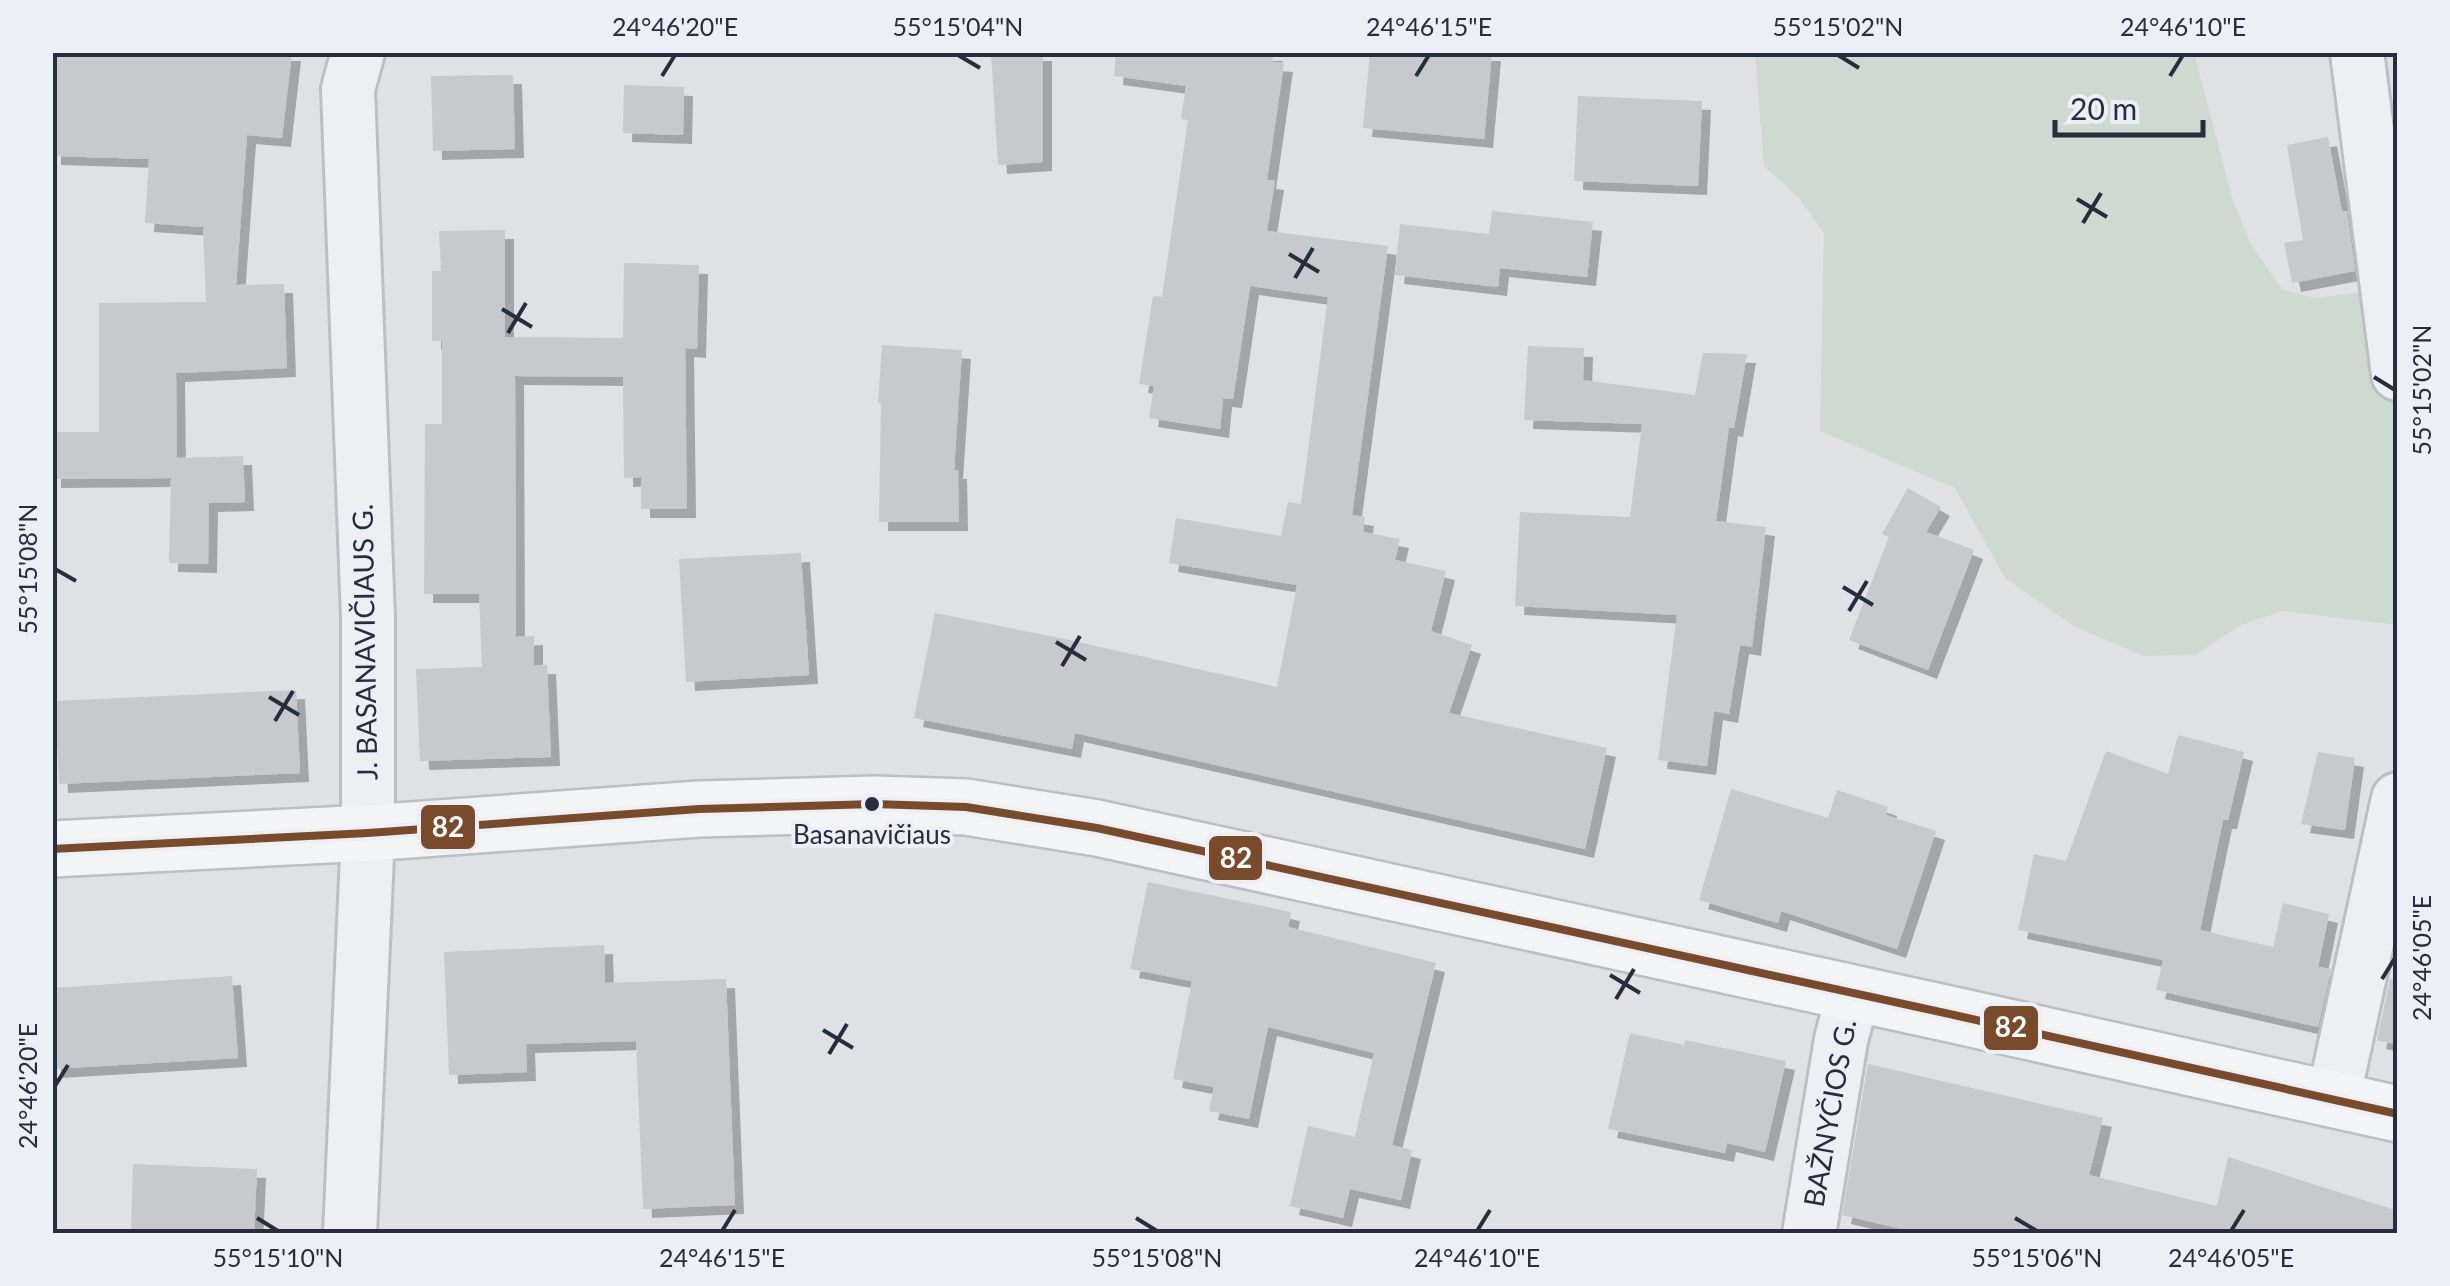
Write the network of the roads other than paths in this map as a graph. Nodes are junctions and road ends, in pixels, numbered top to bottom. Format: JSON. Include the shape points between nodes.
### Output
{"nodes":[{"id":1,"x":358,"y":52,"type":"edge"},
{"id":2,"x":2356,"y":52,"type":"edge"},
{"id":3,"x":2398,"y":374,"type":"edge"},
{"id":4,"x":2398,"y":799,"type":"edge"},
{"id":5,"x":368,"y":833,"type":"junction"},
{"id":6,"x":52,"y":849,"type":"edge"},
{"id":7,"x":1853,"y":994,"type":"junction"},
{"id":8,"x":2334,"y":1100,"type":"junction"},
{"id":9,"x":2398,"y":1114,"type":"edge"},
{"id":10,"x":350,"y":1234,"type":"edge"},
{"id":11,"x":1809,"y":1234,"type":"edge"}],
"edges":[{"from":1,"to":5,"type":"street","name":"J. BASANAVIČIAUS G.","via":[[348,89],[368,618]]},
{"from":2,"to":3,"type":"street"},
{"from":4,"to":8,"type":"street"},
{"from":5,"to":6,"type":"main road"},
{"from":5,"to":7,"type":"main road","via":[[699,809],[966,807],[1116,832]]},
{"from":5,"to":10,"type":"street","name":"J. BASANAVIČIAUS G."},
{"from":7,"to":8,"type":"main road"},
{"from":7,"to":11,"type":"street","name":"BAŽNYČIOS G."},
{"from":8,"to":9,"type":"main road"}]}
